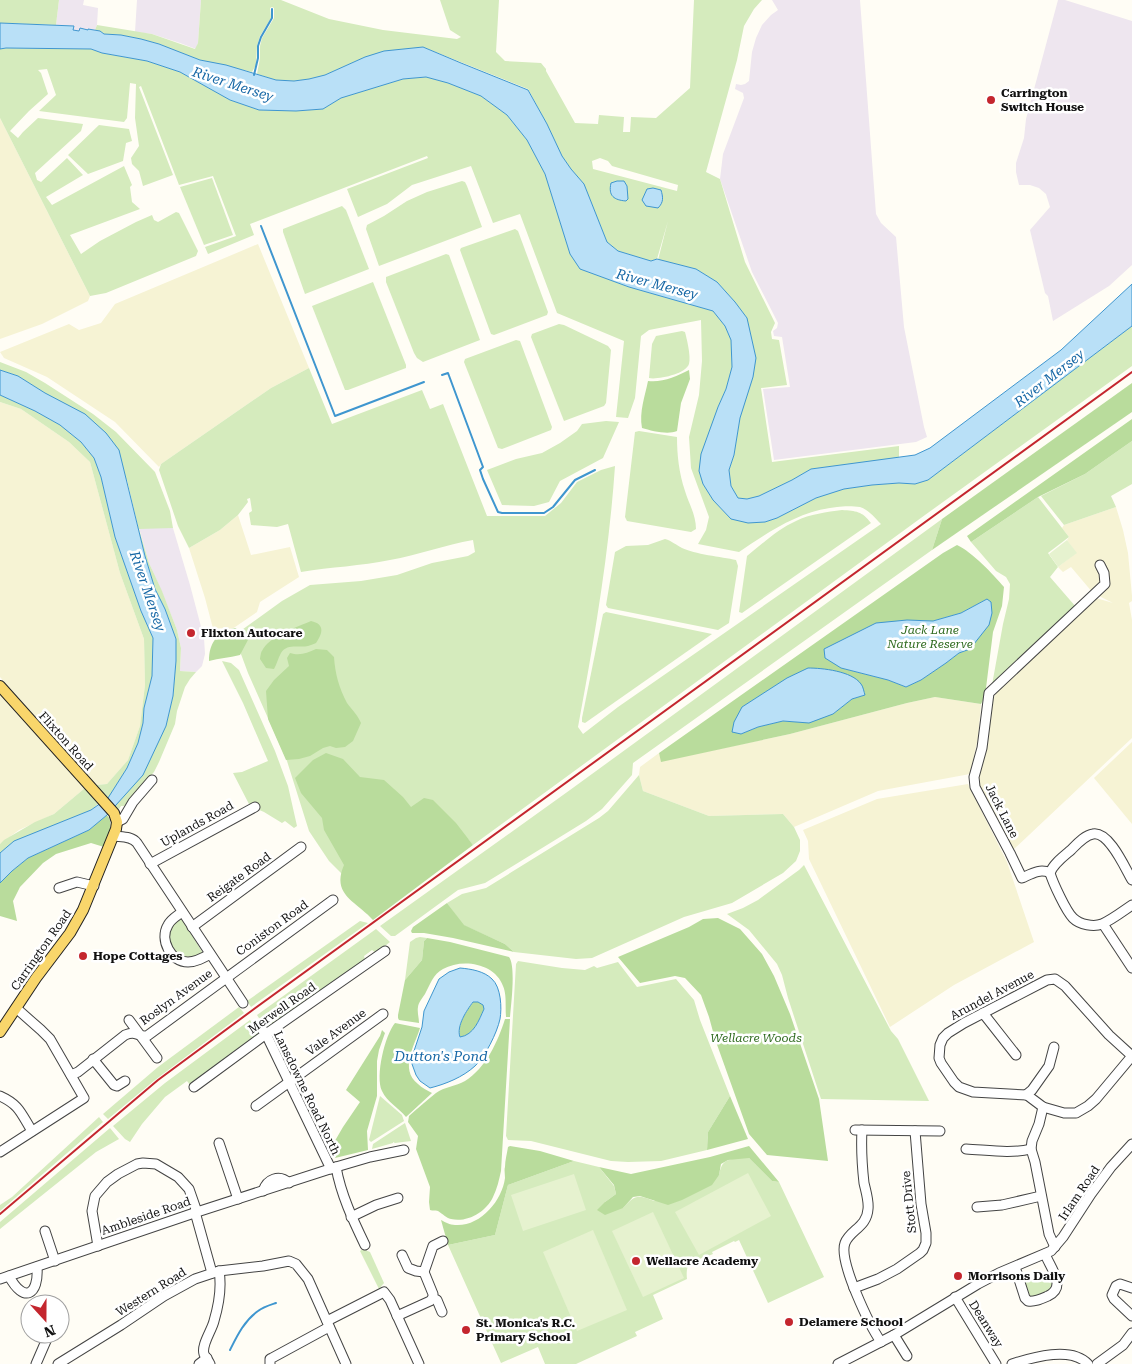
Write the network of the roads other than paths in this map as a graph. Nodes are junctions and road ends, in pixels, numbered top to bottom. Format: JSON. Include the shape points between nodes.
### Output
{"nodes":[{"id":1,"x":1100,"y":565,"type":"dead end"},
{"id":2,"x":0,"y":686,"type":"edge"},
{"id":3,"x":152,"y":780,"type":"dead end"},
{"id":4,"x":255,"y":807,"type":"dead end"},
{"id":5,"x":116,"y":818,"type":"junction"},
{"id":6,"x":114,"y":836,"type":"junction"},
{"id":7,"x":301,"y":847,"type":"dead end"},
{"id":8,"x":150,"y":864,"type":"junction"},
{"id":9,"x":1050,"y":873,"type":"junction"},
{"id":10,"x":1132,"y":880,"type":"edge"},
{"id":11,"x":94,"y":886,"type":"junction"},
{"id":12,"x":59,"y":888,"type":"dead end"},
{"id":13,"x":333,"y":900,"type":"dead end"},
{"id":14,"x":1132,"y":905,"type":"edge"},
{"id":15,"x":182,"y":912,"type":"junction"},
{"id":16,"x":1103,"y":924,"type":"junction"},
{"id":17,"x":192,"y":927,"type":"junction"},
{"id":18,"x":385,"y":951,"type":"dead end"},
{"id":19,"x":210,"y":954,"type":"junction"},
{"id":20,"x":1132,"y":968,"type":"edge"},
{"id":21,"x":225,"y":977,"type":"junction"},
{"id":22,"x":242,"y":1002,"type":"dead end"},
{"id":23,"x":16,"y":1008,"type":"junction"},
{"id":24,"x":983,"y":1013,"type":"junction"},
{"id":25,"x":383,"y":1014,"type":"dead end"},
{"id":26,"x":129,"y":1020,"type":"dead end"},
{"id":27,"x":263,"y":1031,"type":"junction"},
{"id":28,"x":0,"y":1032,"type":"edge"},
{"id":29,"x":142,"y":1036,"type":"junction"},
{"id":30,"x":1015,"y":1051,"type":"dead end"},
{"id":31,"x":1055,"y":1052,"type":"dead end"},
{"id":32,"x":1132,"y":1056,"type":"edge"},
{"id":33,"x":156,"y":1058,"type":"dead end"},
{"id":34,"x":93,"y":1060,"type":"junction"},
{"id":35,"x":71,"y":1075,"type":"junction"},
{"id":36,"x":125,"y":1081,"type":"dead end"},
{"id":37,"x":288,"y":1082,"type":"junction"},
{"id":38,"x":194,"y":1087,"type":"dead end"},
{"id":39,"x":1026,"y":1095,"type":"junction"},
{"id":40,"x":0,"y":1096,"type":"edge"},
{"id":41,"x":256,"y":1106,"type":"dead end"},
{"id":42,"x":1043,"y":1107,"type":"junction"},
{"id":43,"x":32,"y":1131,"type":"junction"},
{"id":44,"x":915,"y":1131,"type":"junction"},
{"id":45,"x":940,"y":1131,"type":"dead end"},
{"id":46,"x":219,"y":1142,"type":"dead end"},
{"id":47,"x":1132,"y":1144,"type":"edge"},
{"id":48,"x":966,"y":1149,"type":"dead end"},
{"id":49,"x":1031,"y":1149,"type":"junction"},
{"id":50,"x":404,"y":1150,"type":"dead end"},
{"id":51,"x":0,"y":1152,"type":"edge"},
{"id":52,"x":333,"y":1168,"type":"junction"},
{"id":53,"x":393,"y":1196,"type":"dead end"},
{"id":54,"x":1041,"y":1196,"type":"junction"},
{"id":55,"x":238,"y":1199,"type":"junction"},
{"id":56,"x":977,"y":1207,"type":"dead end"},
{"id":57,"x":196,"y":1212,"type":"junction"},
{"id":58,"x":351,"y":1217,"type":"junction"},
{"id":59,"x":45,"y":1231,"type":"dead end"},
{"id":60,"x":443,"y":1241,"type":"dead end"},
{"id":61,"x":365,"y":1245,"type":"dead end"},
{"id":62,"x":98,"y":1246,"type":"junction"},
{"id":63,"x":1055,"y":1247,"type":"junction"},
{"id":64,"x":1045,"y":1254,"type":"junction"},
{"id":65,"x":402,"y":1255,"type":"dead end"},
{"id":66,"x":55,"y":1261,"type":"junction"},
{"id":67,"x":37,"y":1267,"type":"junction"},
{"id":68,"x":1015,"y":1267,"type":"junction"},
{"id":69,"x":215,"y":1272,"type":"junction"},
{"id":70,"x":424,"y":1272,"type":"junction"},
{"id":71,"x":5,"y":1278,"type":"edge"},
{"id":72,"x":854,"y":1288,"type":"junction"},
{"id":73,"x":1132,"y":1288,"type":"edge"},
{"id":74,"x":955,"y":1297,"type":"junction"},
{"id":75,"x":433,"y":1298,"type":"junction"},
{"id":76,"x":442,"y":1312,"type":"dead end"},
{"id":77,"x":397,"y":1316,"type":"junction"},
{"id":78,"x":1132,"y":1316,"type":"edge"},
{"id":79,"x":328,"y":1324,"type":"junction"},
{"id":80,"x":1132,"y":1333,"type":"edge"},
{"id":81,"x":894,"y":1335,"type":"junction"},
{"id":82,"x":880,"y":1342,"type":"junction"},
{"id":83,"x":45,"y":1344,"type":"edge"},
{"id":84,"x":1065,"y":1349,"type":"dead end"},
{"id":85,"x":1073,"y":1355,"type":"junction"},
{"id":86,"x":907,"y":1356,"type":"dead end"},
{"id":87,"x":209,"y":1361,"type":"edge"},
{"id":88,"x":271,"y":1361,"type":"edge"},
{"id":89,"x":36,"y":1364,"type":"edge"},
{"id":90,"x":58,"y":1364,"type":"edge"},
{"id":91,"x":198,"y":1364,"type":"edge"},
{"id":92,"x":280,"y":1364,"type":"edge"},
{"id":93,"x":346,"y":1364,"type":"edge"},
{"id":94,"x":420,"y":1364,"type":"edge"},
{"id":95,"x":838,"y":1364,"type":"edge"},
{"id":96,"x":996,"y":1364,"type":"edge"},
{"id":97,"x":1012,"y":1364,"type":"edge"},
{"id":98,"x":1088,"y":1364,"type":"edge"},
{"id":99,"x":1097,"y":1364,"type":"edge"}],
"edges":[{"from":1,"to":9,"type":"street","name":"Jack Lane","via":[[1104,584],[989,694],[982,748],[974,777],[975,787],[1022,878],[1040,870]]},
{"from":2,"to":5,"type":"main road","name":"Flixton Road"},
{"from":3,"to":5,"type":"street","via":[[123,819]]},
{"from":4,"to":8,"type":"street","name":"Uplands Road"},
{"from":5,"to":6,"type":"main road","name":"Carrington Road"},
{"from":6,"to":8,"type":"street","via":[[134,840]]},
{"from":6,"to":11,"type":"main road","name":"Carrington Road"},
{"from":7,"to":17,"type":"street","name":"Reigate Road"},
{"from":8,"to":15,"type":"street"},
{"from":9,"to":10,"type":"street","via":[[1076,845],[1097,834],[1106,838]]},
{"from":9,"to":16,"type":"street","via":[[1073,918],[1085,924]]},
{"from":11,"to":12,"type":"street","via":[[76,882]]},
{"from":11,"to":23,"type":"main road","name":"Carrington Road","via":[[70,933]]},
{"from":13,"to":21,"type":"street","name":"Coniston Road"},
{"from":14,"to":16,"type":"street"},
{"from":15,"to":17,"type":"street"},
{"from":15,"to":19,"type":"street","via":[[168,923],[164,933],[172,954],[187,962]]},
{"from":16,"to":20,"type":"street"},
{"from":17,"to":19,"type":"street"},
{"from":18,"to":27,"type":"street","name":"Merwell Road"},
{"from":19,"to":21,"type":"street"},
{"from":21,"to":22,"type":"street"},
{"from":21,"to":29,"type":"street","name":"Roslyn Avenue","via":[[147,1036]]},
{"from":23,"to":28,"type":"main road","name":"Carrington Road"},
{"from":23,"to":35,"type":"street","via":[[50,1039]]},
{"from":24,"to":30,"type":"street"},
{"from":24,"to":32,"type":"street","name":"Arundel Avenue","via":[[1047,980],[1055,979]]},
{"from":24,"to":39,"type":"street","name":"Arundel Avenue","via":[[943,1038],[939,1052],[941,1063],[954,1082],[966,1090]]},
{"from":25,"to":37,"type":"street","name":"Vale Avenue"},
{"from":26,"to":29,"type":"street","name":"Roslyn Avenue"},
{"from":27,"to":37,"type":"street","name":"Lansdowne Road North"},
{"from":27,"to":38,"type":"street","name":"Merwell Road"},
{"from":29,"to":33,"type":"street","name":"Roslyn Avenue"},
{"from":29,"to":34,"type":"street","name":"Roslyn Avenue","via":[[131,1032]]},
{"from":31,"to":39,"type":"street","via":[[1049,1066]]},
{"from":32,"to":42,"type":"street","name":"Arundel Avenue","via":[[1096,1099],[1082,1110],[1064,1113]]},
{"from":34,"to":35,"type":"street","name":"Roslyn Avenue"},
{"from":34,"to":36,"type":"street","via":[[114,1085]]},
{"from":35,"to":43,"type":"street","via":[[84,1098]]},
{"from":37,"to":41,"type":"street","name":"Vale Avenue"},
{"from":37,"to":52,"type":"street","name":"Lansdowne Road North"},
{"from":39,"to":42,"type":"street","name":"Arundel Avenue"},
{"from":40,"to":43,"type":"street","via":[[14,1104]]},
{"from":42,"to":49,"type":"street"},
{"from":43,"to":51,"type":"street"},
{"from":44,"to":45,"type":"street"},
{"from":44,"to":72,"type":"street","name":"Stott Drive","via":[[926,1243],[920,1253],[897,1269]]},
{"from":44,"to":72,"type":"street","via":[[859,1130],[868,1208],[864,1221],[844,1245]]},
{"from":46,"to":55,"type":"street"},
{"from":47,"to":63,"type":"street","name":"Irlam Road","via":[[1091,1194]]},
{"from":48,"to":49,"type":"street"},
{"from":49,"to":54,"type":"street"},
{"from":50,"to":52,"type":"street","name":"Ambleside Road"},
{"from":52,"to":55,"type":"street","name":"Ambleside Road","via":[[289,1183],[282,1178],[273,1179],[267,1182],[263,1191]]},
{"from":52,"to":58,"type":"street","name":"Lansdowne Road North"},
{"from":53,"to":58,"type":"street"},
{"from":54,"to":56,"type":"street"},
{"from":54,"to":63,"type":"street"},
{"from":55,"to":57,"type":"street","name":"Ambleside Road"},
{"from":57,"to":62,"type":"street","name":"Ambleside Road"},
{"from":57,"to":62,"type":"street","via":[[189,1189],[178,1177],[156,1164],[130,1167],[107,1182],[95,1196],[92,1211]]},
{"from":57,"to":69,"type":"street"},
{"from":58,"to":61,"type":"street","name":"Lansdowne Road North"},
{"from":59,"to":66,"type":"street"},
{"from":60,"to":70,"type":"street","via":[[433,1246]]},
{"from":62,"to":66,"type":"street","name":"Ambleside Road"},
{"from":63,"to":64,"type":"street","name":"Irlam Road"},
{"from":64,"to":68,"type":"street","name":"Irlam Road"},
{"from":64,"to":68,"type":"street","via":[[1058,1281],[1057,1287],[1055,1292],[1035,1302],[1026,1300]]},
{"from":65,"to":70,"type":"street","via":[[408,1268]]},
{"from":66,"to":67,"type":"street","name":"Ambleside Road"},
{"from":67,"to":71,"type":"street","name":"Ambleside Road"},
{"from":67,"to":71,"type":"street","name":"Ambleside Road","via":[[38,1276],[30,1292],[19,1291]]},
{"from":68,"to":74,"type":"street","name":"Irlam Road"},
{"from":69,"to":79,"type":"street","name":"Western Road","via":[[290,1261],[304,1272]]},
{"from":69,"to":87,"type":"street","via":[[221,1284],[218,1308],[204,1349]]},
{"from":69,"to":90,"type":"street","name":"Western Road","via":[[164,1296]]},
{"from":70,"to":75,"type":"street"},
{"from":72,"to":82,"type":"street"},
{"from":73,"to":78,"type":"street","via":[[1120,1284],[1112,1293]]},
{"from":74,"to":81,"type":"street","name":"Irlam Road"},
{"from":74,"to":96,"type":"street","name":"Deanway"},
{"from":75,"to":76,"type":"street"},
{"from":75,"to":77,"type":"street"},
{"from":77,"to":79,"type":"street","via":[[384,1292]]},
{"from":77,"to":94,"type":"street"},
{"from":79,"to":88,"type":"street"},
{"from":79,"to":93,"type":"street"},
{"from":80,"to":99,"type":"street","via":[[1123,1345]]},
{"from":81,"to":82,"type":"street","name":"Irlam Road"},
{"from":81,"to":86,"type":"street"},
{"from":82,"to":95,"type":"street","name":"Irlam Road"},
{"from":83,"to":89,"type":"street"},
{"from":84,"to":85,"type":"street"},
{"from":85,"to":97,"type":"street","via":[[1039,1356]]},
{"from":85,"to":98,"type":"street"},
{"from":87,"to":91,"type":"street"},
{"from":88,"to":92,"type":"street","via":[[276,1358]]}]}
